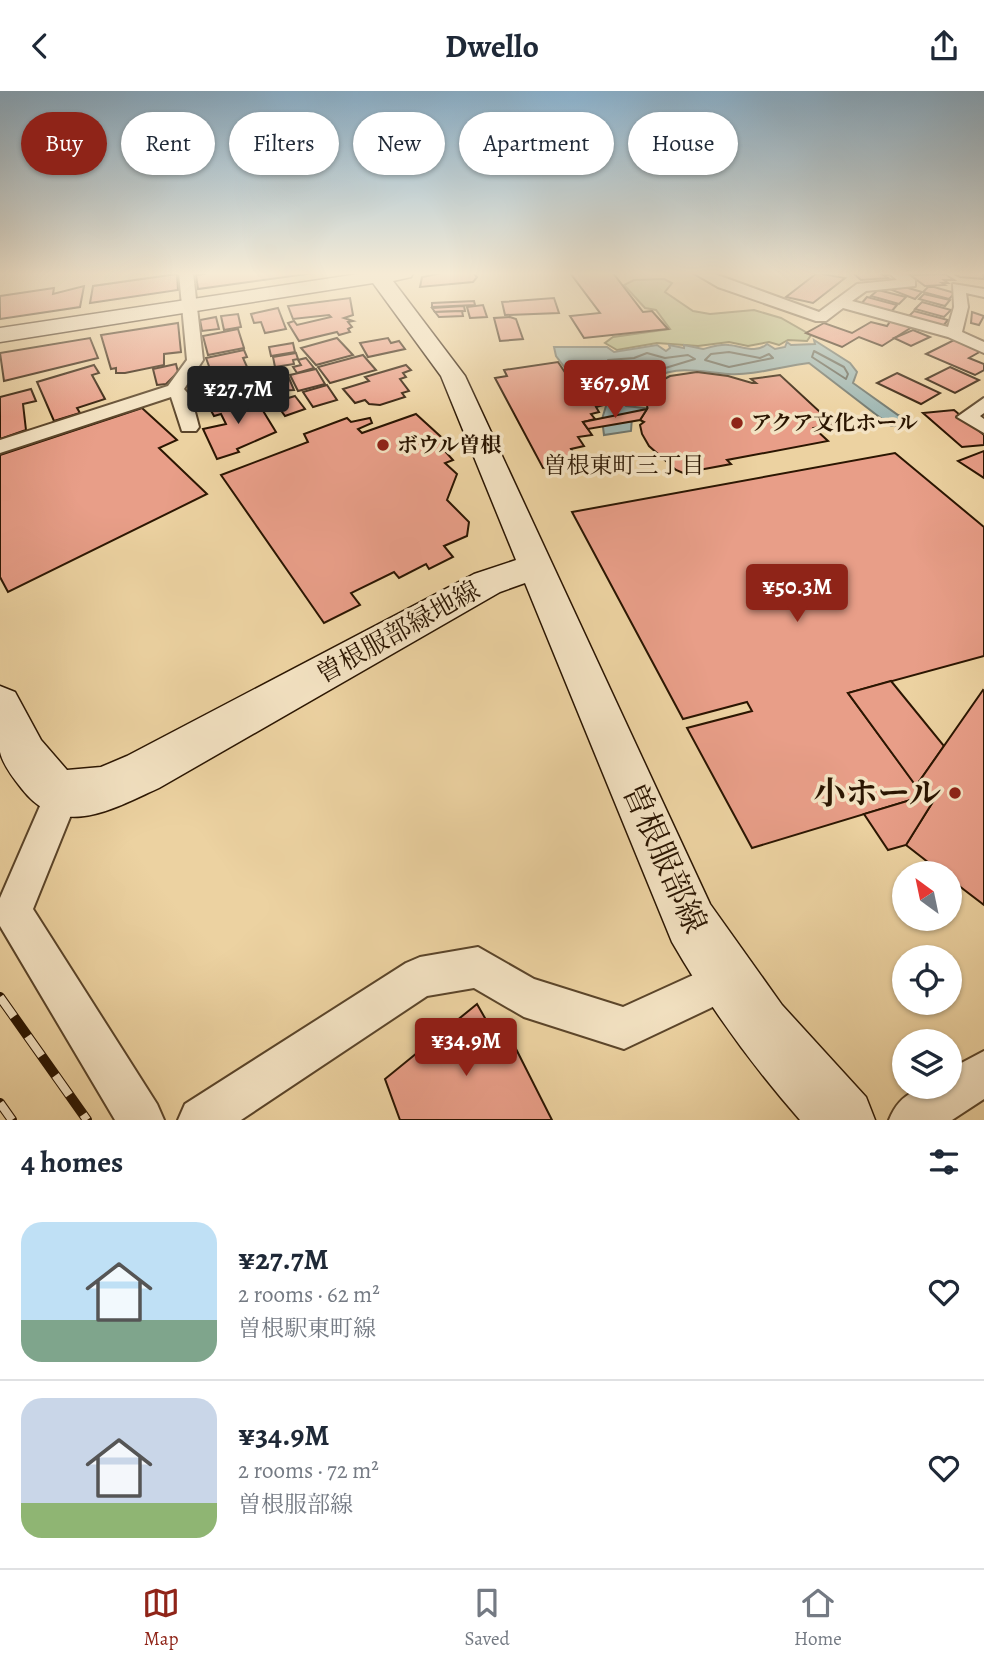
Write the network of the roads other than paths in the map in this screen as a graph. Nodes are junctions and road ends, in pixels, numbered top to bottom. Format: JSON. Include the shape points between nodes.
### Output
{"nodes":[{"id":1,"x":92,"y":321,"type":"edge"},
{"id":2,"x":191,"y":321,"type":"edge"},
{"id":3,"x":413,"y":321,"type":"edge"},
{"id":4,"x":908,"y":321,"type":"edge"},
{"id":5,"x":957,"y":321,"type":"edge"},
{"id":6,"x":954,"y":334,"type":"junction"},
{"id":7,"x":0,"y":335,"type":"edge"},
{"id":8,"x":984,"y":348,"type":"edge"},
{"id":9,"x":174,"y":390,"type":"junction"},
{"id":10,"x":984,"y":404,"type":"edge"},
{"id":11,"x":189,"y":427,"type":"dead end"},
{"id":12,"x":984,"y":427,"type":"edge"},
{"id":13,"x":0,"y":447,"type":"edge"},
{"id":14,"x":534,"y":567,"type":"junction"},
{"id":15,"x":0,"y":705,"type":"edge"},
{"id":16,"x":62,"y":796,"type":"junction"},
{"id":17,"x":724,"y":981,"type":"junction"},
{"id":18,"x":984,"y":1073,"type":"edge"},
{"id":19,"x":141,"y":1120,"type":"edge"},
{"id":20,"x":201,"y":1120,"type":"edge"},
{"id":21,"x":843,"y":1120,"type":"edge"},
{"id":22,"x":912,"y":1120,"type":"edge"}],
"edges":[{"from":1,"to":7,"type":"street"},
{"from":2,"to":9,"type":"street","via":[[195,360]]},
{"from":3,"to":14,"type":"street","via":[[453,376]]},
{"from":4,"to":6,"type":"street"},
{"from":5,"to":6,"type":"street"},
{"from":6,"to":8,"type":"street"},
{"from":9,"to":11,"type":"street","via":[[182,397]]},
{"from":9,"to":13,"type":"street"},
{"from":10,"to":12,"type":"street","via":[[967,417]]},
{"from":14,"to":16,"type":"street","name":"曽根服部緑地線","via":[[487,583],[143,772],[101,790]]},
{"from":14,"to":17,"type":"street","name":"曽根服部線","via":[[691,923]]},
{"from":15,"to":16,"type":"street","via":[[29,765]]},
{"from":16,"to":19,"type":"street","via":[[13,912]]},
{"from":17,"to":20,"type":"street","via":[[624,1028],[524,996],[478,967],[420,977]]},
{"from":17,"to":21,"type":"street","name":"曽根服部線"},
{"from":18,"to":22,"type":"street"}]}
